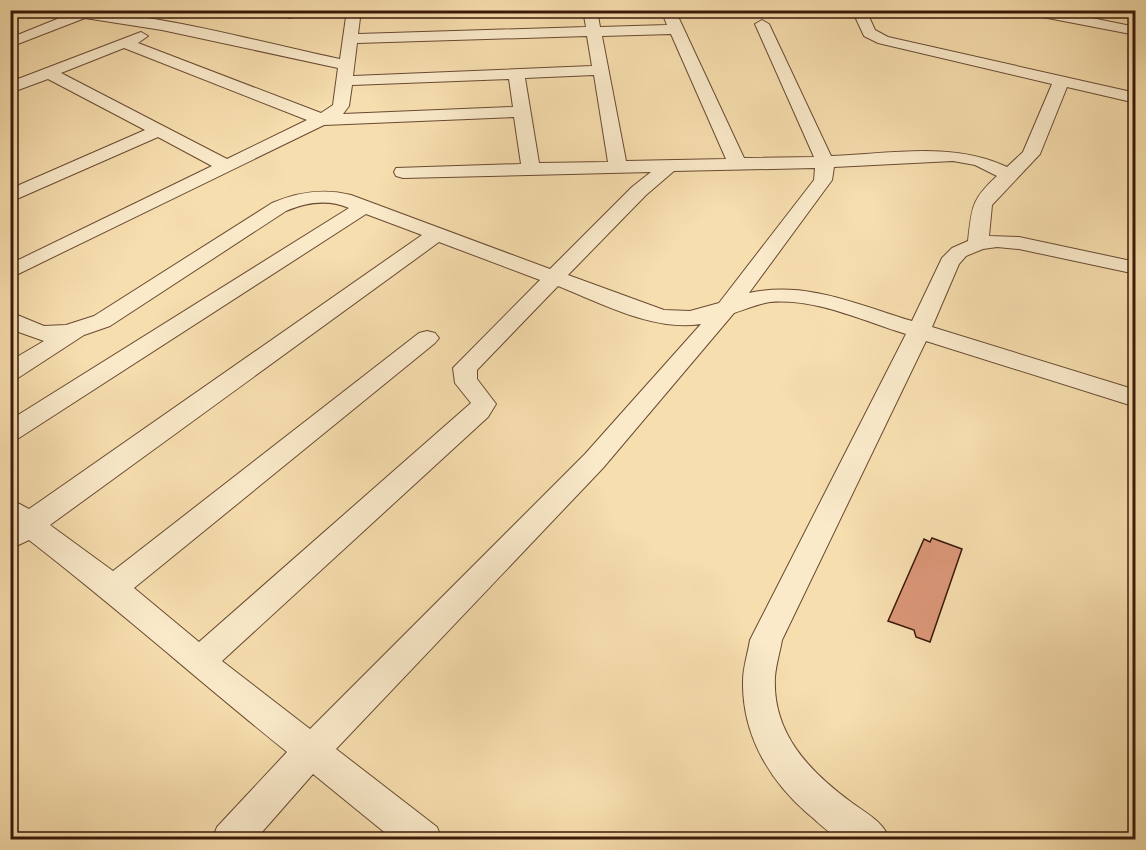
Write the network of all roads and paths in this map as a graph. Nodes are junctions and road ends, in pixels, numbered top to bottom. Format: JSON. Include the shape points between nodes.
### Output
{"nodes":[{"id":1,"x":63,"y":10,"type":"edge"},
{"id":2,"x":142,"y":10,"type":"edge"},
{"id":3,"x":271,"y":10,"type":"edge"},
{"id":4,"x":354,"y":10,"type":"edge"},
{"id":5,"x":590,"y":10,"type":"edge"},
{"id":6,"x":668,"y":10,"type":"edge"},
{"id":7,"x":859,"y":10,"type":"edge"},
{"id":8,"x":1027,"y":10,"type":"edge"},
{"id":9,"x":82,"y":14,"type":"junction"},
{"id":10,"x":291,"y":14,"type":"dead end"},
{"id":11,"x":1091,"y":16,"type":"edge"},
{"id":12,"x":124,"y":20,"type":"junction"},
{"id":13,"x":762,"y":24,"type":"dead end"},
{"id":14,"x":162,"y":26,"type":"junction"},
{"id":15,"x":676,"y":29,"type":"junction"},
{"id":16,"x":1136,"y":31,"type":"edge"},
{"id":17,"x":594,"y":32,"type":"junction"},
{"id":18,"x":351,"y":39,"type":"junction"},
{"id":19,"x":10,"y":43,"type":"edge"},
{"id":20,"x":125,"y":43,"type":"junction"},
{"id":21,"x":601,"y":70,"type":"junction"},
{"id":22,"x":346,"y":73,"type":"junction"},
{"id":23,"x":49,"y":74,"type":"junction"},
{"id":24,"x":516,"y":74,"type":"junction"},
{"id":25,"x":1061,"y":81,"type":"junction"},
{"id":26,"x":10,"y":88,"type":"edge"},
{"id":27,"x":1136,"y":98,"type":"edge"},
{"id":28,"x":522,"y":112,"type":"junction"},
{"id":29,"x":323,"y":120,"type":"junction"},
{"id":30,"x":158,"y":131,"type":"junction"},
{"id":31,"x":825,"y":162,"type":"junction"},
{"id":32,"x":737,"y":164,"type":"junction"},
{"id":33,"x":226,"y":166,"type":"junction"},
{"id":34,"x":618,"y":166,"type":"junction"},
{"id":35,"x":669,"y":166,"type":"junction"},
{"id":36,"x":531,"y":168,"type":"junction"},
{"id":37,"x":403,"y":171,"type":"dead end"},
{"id":38,"x":1010,"y":176,"type":"junction"},
{"id":39,"x":15,"y":189,"type":"edge"},
{"id":40,"x":364,"y":207,"type":"junction"},
{"id":41,"x":436,"y":234,"type":"junction"},
{"id":42,"x":978,"y":243,"type":"junction"},
{"id":43,"x":1136,"y":268,"type":"edge"},
{"id":44,"x":10,"y":272,"type":"edge"},
{"id":45,"x":554,"y":279,"type":"junction"},
{"id":46,"x":726,"y":309,"type":"junction"},
{"id":47,"x":10,"y":320,"type":"edge"},
{"id":48,"x":920,"y":330,"type":"junction"},
{"id":49,"x":79,"y":331,"type":"junction"},
{"id":50,"x":427,"y":338,"type":"dead end"},
{"id":51,"x":10,"y":372,"type":"edge"},
{"id":52,"x":1136,"y":399,"type":"edge"},
{"id":53,"x":10,"y":432,"type":"edge"},
{"id":54,"x":17,"y":524,"type":"edge"},
{"id":55,"x":113,"y":588,"type":"junction"},
{"id":56,"x":199,"y":662,"type":"junction"},
{"id":57,"x":311,"y":751,"type":"junction"},
{"id":58,"x":230,"y":840,"type":"edge"},
{"id":59,"x":424,"y":840,"type":"edge"},
{"id":60,"x":872,"y":840,"type":"edge"}],
"edges":[{"from":1,"to":9,"type":"street"},
{"from":2,"to":12,"type":"street"},
{"from":3,"to":10,"type":"street"},
{"from":4,"to":18,"type":"street"},
{"from":5,"to":17,"type":"street"},
{"from":6,"to":15,"type":"street"},
{"from":7,"to":25,"type":"street","via":[[874,37]]},
{"from":8,"to":11,"type":"street"},
{"from":9,"to":12,"type":"street"},
{"from":9,"to":19,"type":"street"},
{"from":11,"to":16,"type":"street"},
{"from":12,"to":14,"type":"street"},
{"from":13,"to":31,"type":"street"},
{"from":14,"to":20,"type":"street"},
{"from":14,"to":22,"type":"street"},
{"from":15,"to":17,"type":"street"},
{"from":15,"to":32,"type":"street"},
{"from":17,"to":18,"type":"street"},
{"from":17,"to":21,"type":"street"},
{"from":18,"to":22,"type":"street"},
{"from":20,"to":23,"type":"street"},
{"from":20,"to":29,"type":"street"},
{"from":21,"to":24,"type":"street"},
{"from":21,"to":34,"type":"street"},
{"from":22,"to":24,"type":"street"},
{"from":22,"to":29,"type":"street","via":[[341,106]]},
{"from":23,"to":26,"type":"street"},
{"from":23,"to":30,"type":"street"},
{"from":24,"to":28,"type":"street"},
{"from":25,"to":27,"type":"street"},
{"from":25,"to":38,"type":"street","via":[[1031,154]]},
{"from":28,"to":29,"type":"street"},
{"from":28,"to":36,"type":"street"},
{"from":29,"to":33,"type":"street"},
{"from":30,"to":33,"type":"street"},
{"from":30,"to":39,"type":"street"},
{"from":31,"to":32,"type":"street"},
{"from":31,"to":38,"type":"street","via":[[968,157]]},
{"from":31,"to":46,"type":"street","via":[[823,180]]},
{"from":32,"to":35,"type":"street"},
{"from":33,"to":44,"type":"street"},
{"from":34,"to":35,"type":"street"},
{"from":34,"to":36,"type":"street"},
{"from":35,"to":45,"type":"street","via":[[639,191]]},
{"from":36,"to":37,"type":"street"},
{"from":38,"to":42,"type":"street","via":[[982,205]]},
{"from":40,"to":41,"type":"street"},
{"from":40,"to":49,"type":"street","via":[[318,195],[285,204],[102,321]]},
{"from":40,"to":53,"type":"street"},
{"from":41,"to":45,"type":"street"},
{"from":41,"to":54,"type":"street"},
{"from":42,"to":43,"type":"street","via":[[1019,243]]},
{"from":42,"to":48,"type":"street","via":[[959,252],[950,262]]},
{"from":45,"to":46,"type":"street","via":[[674,320]]},
{"from":45,"to":56,"type":"street","via":[[465,368],[464,381],[484,404],[479,411]]},
{"from":46,"to":48,"type":"street","via":[[792,294]]},
{"from":46,"to":57,"type":"street","via":[[594,461]]},
{"from":47,"to":49,"type":"street","via":[[41,334]]},
{"from":48,"to":52,"type":"street"},
{"from":48,"to":60,"type":"street","via":[[766,640],[759,681],[773,747],[792,775]]},
{"from":49,"to":51,"type":"street"},
{"from":50,"to":55,"type":"street"},
{"from":54,"to":55,"type":"street"},
{"from":55,"to":56,"type":"street"},
{"from":56,"to":57,"type":"street"},
{"from":57,"to":58,"type":"street"},
{"from":57,"to":59,"type":"street"}]}
